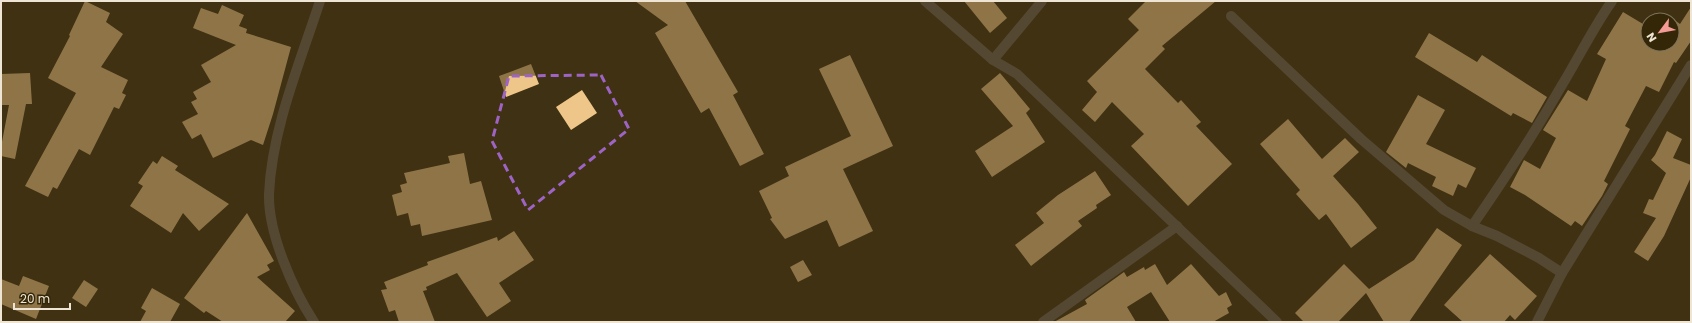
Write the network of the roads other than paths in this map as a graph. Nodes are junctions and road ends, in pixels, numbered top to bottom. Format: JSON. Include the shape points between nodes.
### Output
{"nodes":[{"id":1,"x":320,"y":1,"type":"edge"},
{"id":2,"x":924,"y":1,"type":"edge"},
{"id":3,"x":1042,"y":1,"type":"edge"},
{"id":4,"x":1612,"y":1,"type":"edge"},
{"id":5,"x":1231,"y":16,"type":"dead end"},
{"id":6,"x":993,"y":60,"type":"junction"},
{"id":7,"x":1691,"y":65,"type":"edge"},
{"id":8,"x":1177,"y":226,"type":"junction"},
{"id":9,"x":1472,"y":226,"type":"junction"},
{"id":10,"x":1562,"y":273,"type":"junction"},
{"id":11,"x":314,"y":322,"type":"edge"},
{"id":12,"x":1043,"y":322,"type":"edge"},
{"id":13,"x":1277,"y":322,"type":"edge"},
{"id":14,"x":1537,"y":322,"type":"edge"}],
"edges":[{"from":1,"to":11,"type":"street","via":[[276,135],[269,195],[273,230],[287,270]]},
{"from":2,"to":6,"type":"street"},
{"from":3,"to":6,"type":"street"},
{"from":4,"to":9,"type":"street","via":[[1594,27],[1563,85],[1517,161]]},
{"from":5,"to":9,"type":"street","via":[[1367,144],[1444,210]]},
{"from":6,"to":8,"type":"street","via":[[1017,74]]},
{"from":7,"to":10,"type":"street"},
{"from":8,"to":12,"type":"street"},
{"from":8,"to":13,"type":"street"},
{"from":9,"to":10,"type":"street","via":[[1497,236]]},
{"from":10,"to":14,"type":"street"}]}
